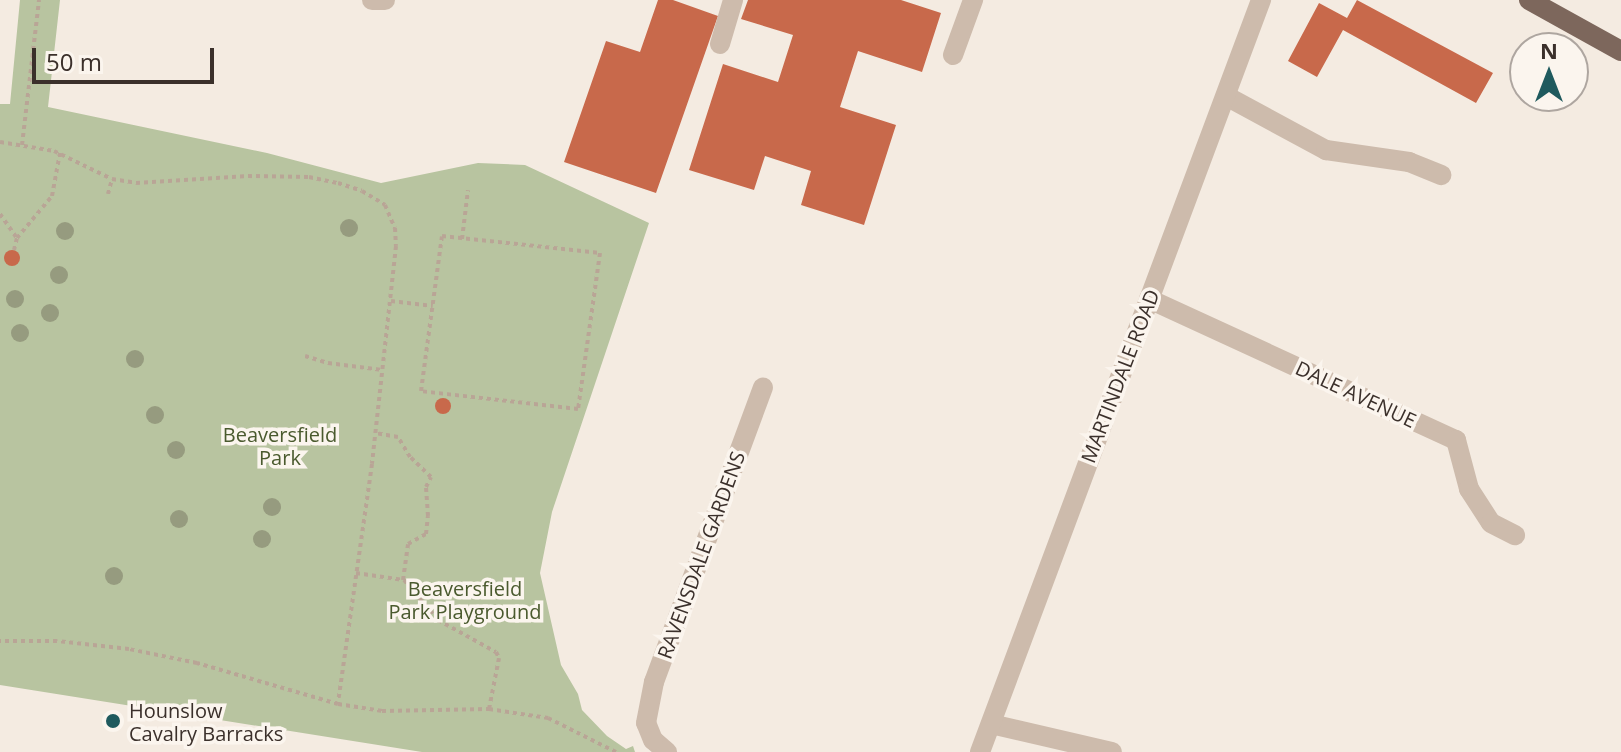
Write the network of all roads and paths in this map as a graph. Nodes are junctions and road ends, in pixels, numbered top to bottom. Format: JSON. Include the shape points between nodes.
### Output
{"nodes":[{"id":1,"x":39,"y":0,"type":"edge"},
{"id":2,"x":372,"y":0,"type":"edge"},
{"id":3,"x":385,"y":0,"type":"edge"},
{"id":4,"x":733,"y":0,"type":"edge"},
{"id":5,"x":973,"y":0,"type":"edge"},
{"id":6,"x":1261,"y":0,"type":"edge"},
{"id":7,"x":1529,"y":0,"type":"edge"},
{"id":8,"x":720,"y":44,"type":"dead end"},
{"id":9,"x":1621,"y":51,"type":"edge"},
{"id":10,"x":953,"y":55,"type":"dead end"},
{"id":11,"x":1226,"y":96,"type":"junction"},
{"id":12,"x":0,"y":142,"type":"edge"},
{"id":13,"x":22,"y":145,"type":"junction"},
{"id":14,"x":60,"y":153,"type":"junction"},
{"id":15,"x":1441,"y":175,"type":"dead end"},
{"id":16,"x":112,"y":179,"type":"junction"},
{"id":17,"x":468,"y":190,"type":"dead end"},
{"id":18,"x":108,"y":194,"type":"dead end"},
{"id":19,"x":0,"y":214,"type":"edge"},
{"id":20,"x":17,"y":238,"type":"junction"},
{"id":21,"x":462,"y":239,"type":"junction"},
{"id":22,"x":14,"y":250,"type":"dead end"},
{"id":23,"x":1149,"y":299,"type":"junction"},
{"id":24,"x":391,"y":301,"type":"junction"},
{"id":25,"x":433,"y":306,"type":"junction"},
{"id":26,"x":305,"y":356,"type":"dead end"},
{"id":27,"x":383,"y":370,"type":"junction"},
{"id":28,"x":763,"y":388,"type":"dead end"},
{"id":29,"x":375,"y":433,"type":"junction"},
{"id":30,"x":1515,"y":535,"type":"dead end"},
{"id":31,"x":356,"y":573,"type":"junction"},
{"id":32,"x":403,"y":580,"type":"junction"},
{"id":33,"x":0,"y":641,"type":"edge"},
{"id":34,"x":338,"y":704,"type":"junction"},
{"id":35,"x":489,"y":709,"type":"junction"},
{"id":36,"x":991,"y":724,"type":"junction"},
{"id":37,"x":616,"y":752,"type":"edge"},
{"id":38,"x":667,"y":752,"type":"edge"},
{"id":39,"x":980,"y":752,"type":"edge"},
{"id":40,"x":1112,"y":752,"type":"edge"}],
"edges":[{"from":1,"to":13,"type":"path"},
{"from":2,"to":3,"type":"street"},
{"from":4,"to":8,"type":"street"},
{"from":5,"to":10,"type":"street"},
{"from":6,"to":11,"type":"street","name":"MARTINDALE ROAD"},
{"from":7,"to":9,"type":"main road"},
{"from":11,"to":15,"type":"street","via":[[1326,150],[1409,162]]},
{"from":11,"to":23,"type":"street","name":"MARTINDALE ROAD"},
{"from":12,"to":13,"type":"path"},
{"from":13,"to":14,"type":"path"},
{"from":14,"to":16,"type":"path"},
{"from":14,"to":20,"type":"path","via":[[52,196]]},
{"from":16,"to":18,"type":"path"},
{"from":16,"to":24,"type":"path","via":[[159,183],[309,177],[362,191],[385,205],[395,228]]},
{"from":17,"to":21,"type":"path"},
{"from":19,"to":20,"type":"path"},
{"from":20,"to":22,"type":"path"},
{"from":21,"to":25,"type":"path","via":[[442,236]]},
{"from":21,"to":25,"type":"path","via":[[600,253],[578,409],[421,391]]},
{"from":23,"to":30,"type":"street","name":"DALE AVENUE","via":[[1456,440],[1469,489],[1491,523]]},
{"from":23,"to":36,"type":"street","name":"MARTINDALE ROAD"},
{"from":24,"to":25,"type":"path"},
{"from":24,"to":27,"type":"path"},
{"from":26,"to":27,"type":"path"},
{"from":27,"to":29,"type":"path"},
{"from":28,"to":38,"type":"street","name":"RAVENSDALE GARDENS","via":[[654,682],[646,723],[653,740]]},
{"from":29,"to":31,"type":"path"},
{"from":29,"to":32,"type":"path","via":[[398,437],[431,477],[426,487],[426,534],[408,544]]},
{"from":31,"to":32,"type":"path"},
{"from":31,"to":34,"type":"path"},
{"from":32,"to":35,"type":"path","via":[[438,620],[496,652]]},
{"from":33,"to":34,"type":"path","via":[[129,649]]},
{"from":34,"to":35,"type":"path","via":[[382,711]]},
{"from":35,"to":37,"type":"path","via":[[548,718]]},
{"from":36,"to":39,"type":"street","name":"MARTINDALE ROAD"},
{"from":36,"to":40,"type":"street"}]}
